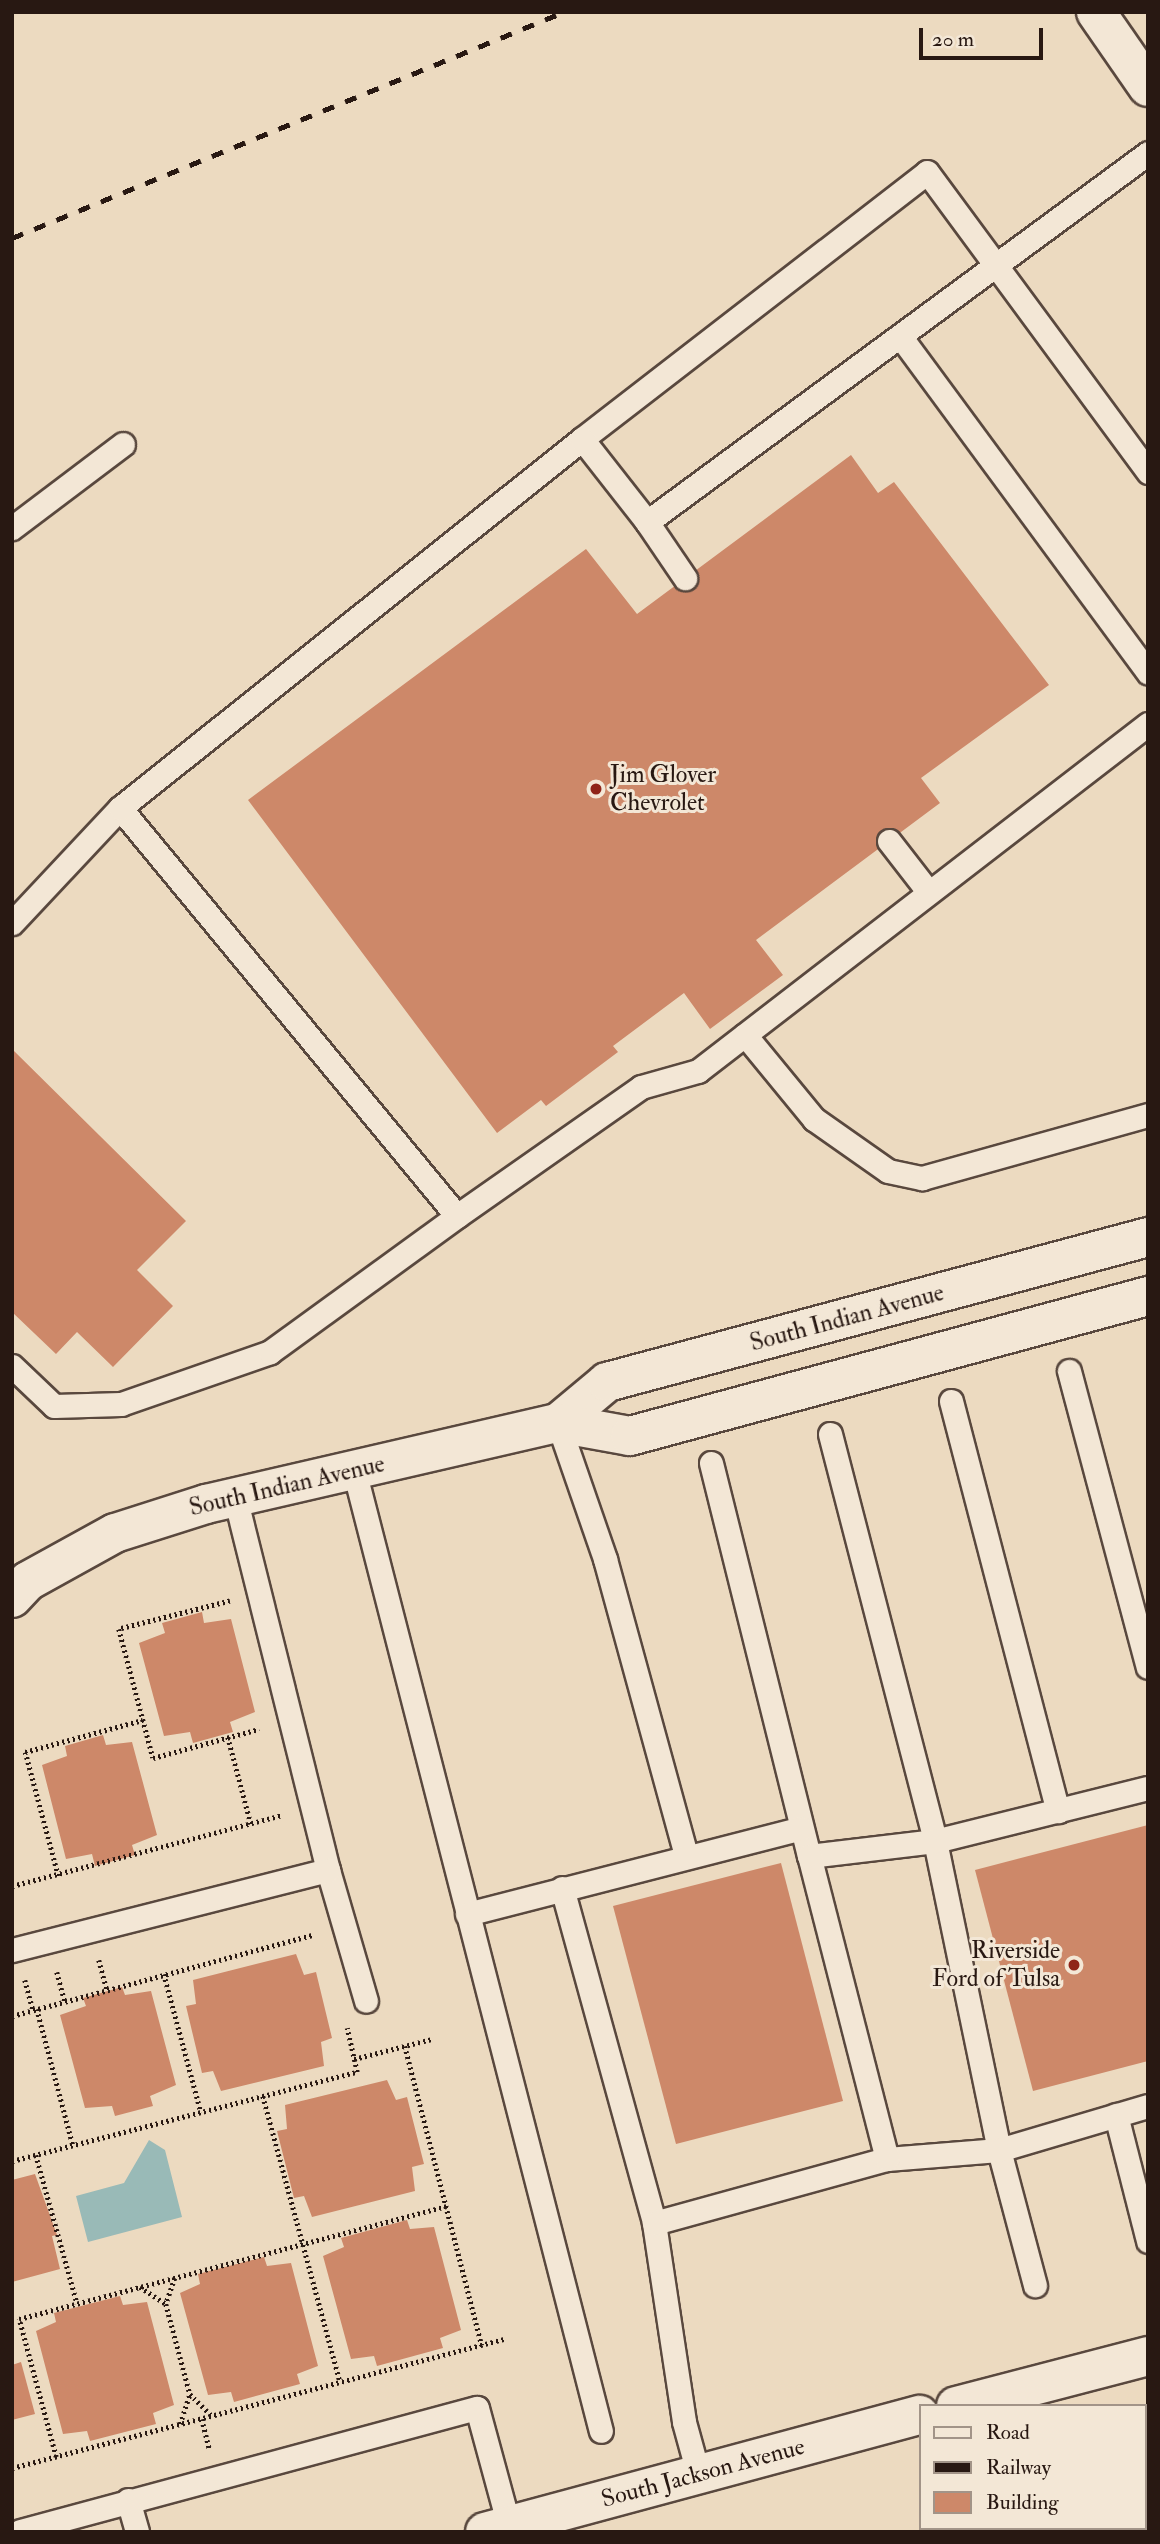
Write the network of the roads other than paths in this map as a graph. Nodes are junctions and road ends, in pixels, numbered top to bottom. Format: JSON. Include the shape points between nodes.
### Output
{"nodes":[{"id":1,"x":1096,"y":12,"type":"edge"},
{"id":2,"x":1148,"y":87,"type":"edge"},
{"id":3,"x":1148,"y":153,"type":"edge"},
{"id":4,"x":996,"y":266,"type":"junction"},
{"id":5,"x":900,"y":336,"type":"junction"},
{"id":6,"x":582,"y":439,"type":"junction"},
{"id":7,"x":123,"y":444,"type":"dead end"},
{"id":8,"x":1148,"y":472,"type":"edge"},
{"id":9,"x":647,"y":522,"type":"junction"},
{"id":10,"x":12,"y":528,"type":"edge"},
{"id":11,"x":685,"y":578,"type":"dead end"},
{"id":12,"x":1148,"y":672,"type":"edge"},
{"id":13,"x":1148,"y":724,"type":"edge"},
{"id":14,"x":120,"y":808,"type":"junction"},
{"id":15,"x":889,"y":841,"type":"dead end"},
{"id":16,"x":927,"y":890,"type":"junction"},
{"id":17,"x":12,"y":923,"type":"edge"},
{"id":18,"x":745,"y":1035,"type":"junction"},
{"id":19,"x":1148,"y":1115,"type":"edge"},
{"id":20,"x":457,"y":1216,"type":"junction"},
{"id":21,"x":1148,"y":1237,"type":"edge"},
{"id":22,"x":1148,"y":1296,"type":"edge"},
{"id":23,"x":12,"y":1366,"type":"edge"},
{"id":24,"x":1069,"y":1371,"type":"dead end"},
{"id":25,"x":951,"y":1401,"type":"dead end"},
{"id":26,"x":558,"y":1423,"type":"junction"},
{"id":27,"x":830,"y":1434,"type":"dead end"},
{"id":28,"x":711,"y":1463,"type":"dead end"},
{"id":29,"x":354,"y":1470,"type":"junction"},
{"id":30,"x":235,"y":1497,"type":"junction"},
{"id":31,"x":20,"y":1589,"type":"edge"},
{"id":32,"x":1148,"y":1667,"type":"edge"},
{"id":33,"x":1148,"y":1788,"type":"edge"},
{"id":34,"x":1058,"y":1811,"type":"junction"},
{"id":35,"x":801,"y":1828,"type":"junction"},
{"id":36,"x":935,"y":1842,"type":"junction"},
{"id":37,"x":686,"y":1855,"type":"junction"},
{"id":38,"x":809,"y":1856,"type":"junction"},
{"id":39,"x":328,"y":1870,"type":"junction"},
{"id":40,"x":562,"y":1888,"type":"junction"},
{"id":41,"x":467,"y":1914,"type":"junction"},
{"id":42,"x":12,"y":1950,"type":"edge"},
{"id":43,"x":366,"y":2001,"type":"dead end"},
{"id":44,"x":1148,"y":2106,"type":"edge"},
{"id":45,"x":1116,"y":2115,"type":"junction"},
{"id":46,"x":999,"y":2150,"type":"junction"},
{"id":47,"x":887,"y":2159,"type":"junction"},
{"id":48,"x":654,"y":2223,"type":"junction"},
{"id":49,"x":1148,"y":2241,"type":"edge"},
{"id":50,"x":1035,"y":2285,"type":"dead end"},
{"id":51,"x":1148,"y":2356,"type":"edge"},
{"id":52,"x":964,"y":2404,"type":"edge"},
{"id":53,"x":918,"y":2416,"type":"edge"},
{"id":54,"x":601,"y":2431,"type":"dead end"},
{"id":55,"x":698,"y":2473,"type":"junction"},
{"id":56,"x":128,"y":2500,"type":"junction"},
{"id":57,"x":502,"y":2530,"type":"edge"},
{"id":58,"x":20,"y":2531,"type":"edge"},
{"id":59,"x":137,"y":2532,"type":"edge"}],
"edges":[{"from":1,"to":2,"type":"street"},
{"from":3,"to":4,"type":"lane"},
{"from":4,"to":5,"type":"lane"},
{"from":4,"to":6,"type":"lane","via":[[927,172]]},
{"from":4,"to":8,"type":"lane"},
{"from":5,"to":9,"type":"lane"},
{"from":5,"to":12,"type":"lane"},
{"from":6,"to":9,"type":"lane"},
{"from":6,"to":14,"type":"lane"},
{"from":7,"to":10,"type":"lane"},
{"from":9,"to":11,"type":"lane"},
{"from":13,"to":16,"type":"lane"},
{"from":14,"to":17,"type":"lane"},
{"from":14,"to":20,"type":"lane"},
{"from":15,"to":16,"type":"lane"},
{"from":16,"to":18,"type":"lane"},
{"from":18,"to":19,"type":"lane","via":[[814,1119],[888,1171],[922,1178]]},
{"from":18,"to":20,"type":"lane","via":[[698,1071],[641,1087]]},
{"from":20,"to":23,"type":"lane","via":[[270,1352],[121,1404],[54,1406]]},
{"from":21,"to":26,"type":"street","name":"South Indian Avenue","via":[[607,1382]]},
{"from":22,"to":26,"type":"street","name":"South Indian Avenue","via":[[630,1436]]},
{"from":24,"to":32,"type":"lane"},
{"from":25,"to":34,"type":"lane"},
{"from":26,"to":29,"type":"street","name":"South Indian Avenue"},
{"from":26,"to":37,"type":"lane","via":[[605,1559]]},
{"from":27,"to":36,"type":"lane"},
{"from":28,"to":35,"type":"lane"},
{"from":29,"to":30,"type":"street","name":"South Indian Avenue"},
{"from":29,"to":41,"type":"lane"},
{"from":30,"to":31,"type":"street","name":"South Indian Avenue","via":[[115,1532]]},
{"from":30,"to":39,"type":"lane"},
{"from":33,"to":34,"type":"lane"},
{"from":34,"to":36,"type":"lane"},
{"from":35,"to":37,"type":"lane"},
{"from":35,"to":38,"type":"lane"},
{"from":36,"to":38,"type":"lane"},
{"from":36,"to":46,"type":"lane"},
{"from":37,"to":40,"type":"lane"},
{"from":38,"to":47,"type":"lane"},
{"from":39,"to":42,"type":"lane"},
{"from":39,"to":43,"type":"lane"},
{"from":40,"to":41,"type":"lane"},
{"from":40,"to":48,"type":"lane"},
{"from":41,"to":54,"type":"lane"},
{"from":44,"to":45,"type":"lane"},
{"from":45,"to":46,"type":"lane"},
{"from":45,"to":49,"type":"lane"},
{"from":46,"to":47,"type":"lane"},
{"from":46,"to":50,"type":"lane"},
{"from":47,"to":48,"type":"lane"},
{"from":48,"to":55,"type":"lane","via":[[684,2422]]},
{"from":51,"to":52,"type":"street"},
{"from":53,"to":55,"type":"street","name":"South Jackson Avenue"},
{"from":55,"to":57,"type":"street","name":"South Jackson Avenue"},
{"from":56,"to":57,"type":"lane","via":[[477,2408]]},
{"from":56,"to":58,"type":"lane"},
{"from":56,"to":59,"type":"lane"}]}
